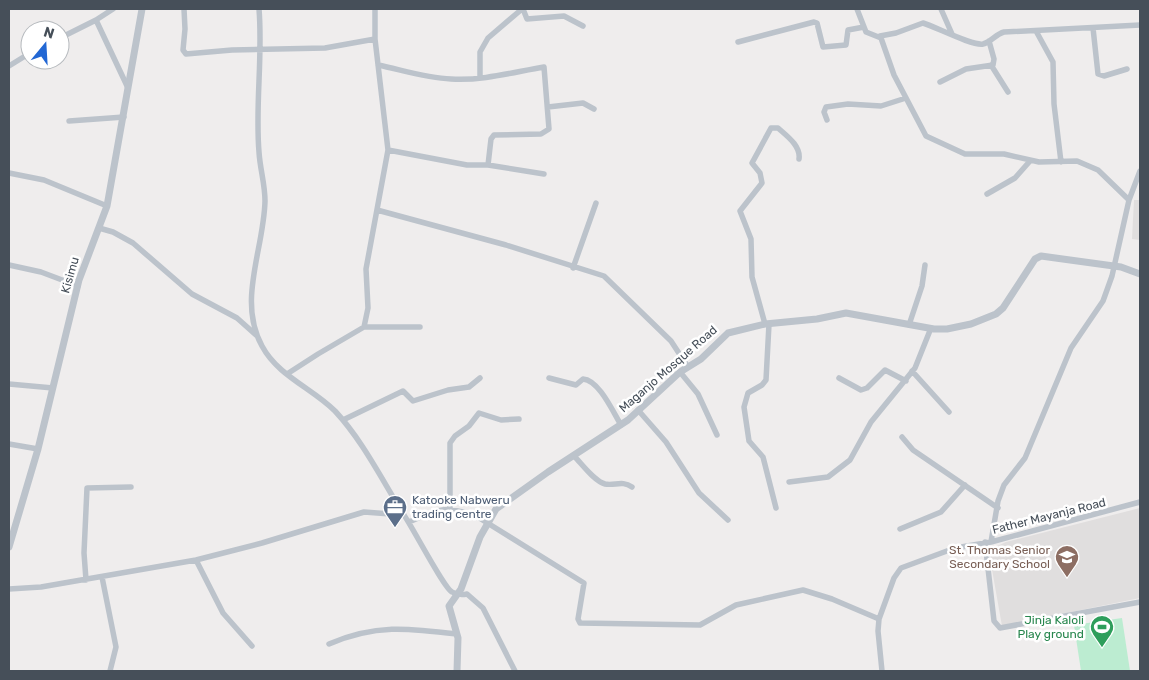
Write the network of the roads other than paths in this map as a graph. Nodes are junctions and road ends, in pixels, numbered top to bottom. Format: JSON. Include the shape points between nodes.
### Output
{"nodes":[{"id":1,"x":113,"y":9,"type":"edge"},
{"id":2,"x":142,"y":9,"type":"edge"},
{"id":3,"x":184,"y":9,"type":"edge"},
{"id":4,"x":258,"y":9,"type":"edge"},
{"id":5,"x":375,"y":9,"type":"edge"},
{"id":6,"x":522,"y":9,"type":"edge"},
{"id":7,"x":857,"y":9,"type":"edge"},
{"id":8,"x":941,"y":9,"type":"edge"},
{"id":9,"x":96,"y":20,"type":"junction"},
{"id":10,"x":1140,"y":25,"type":"edge"},
{"id":11,"x":583,"y":26,"type":"dead end"},
{"id":12,"x":864,"y":27,"type":"junction"},
{"id":13,"x":1093,"y":28,"type":"junction"},
{"id":14,"x":1036,"y":31,"type":"junction"},
{"id":15,"x":70,"y":33,"type":"edge"},
{"id":16,"x":952,"y":34,"type":"junction"},
{"id":17,"x":880,"y":36,"type":"junction"},
{"id":18,"x":375,"y":39,"type":"junction"},
{"id":19,"x":989,"y":41,"type":"junction"},
{"id":20,"x":738,"y":42,"type":"dead end"},
{"id":21,"x":260,"y":49,"type":"junction"},
{"id":22,"x":20,"y":59,"type":"edge"},
{"id":23,"x":378,"y":65,"type":"junction"},
{"id":24,"x":992,"y":65,"type":"junction"},
{"id":25,"x":9,"y":66,"type":"edge"},
{"id":26,"x":1127,"y":69,"type":"dead end"},
{"id":27,"x":480,"y":78,"type":"junction"},
{"id":28,"x":940,"y":82,"type":"dead end"},
{"id":29,"x":129,"y":90,"type":"junction"},
{"id":30,"x":1008,"y":92,"type":"dead end"},
{"id":31,"x":906,"y":98,"type":"junction"},
{"id":32,"x":548,"y":107,"type":"junction"},
{"id":33,"x":594,"y":109,"type":"dead end"},
{"id":34,"x":124,"y":118,"type":"junction"},
{"id":35,"x":827,"y":120,"type":"dead end"},
{"id":36,"x":69,"y":121,"type":"dead end"},
{"id":37,"x":388,"y":150,"type":"junction"},
{"id":38,"x":799,"y":159,"type":"dead end"},
{"id":39,"x":1030,"y":160,"type":"junction"},
{"id":40,"x":1061,"y":162,"type":"junction"},
{"id":41,"x":488,"y":165,"type":"junction"},
{"id":42,"x":1140,"y":171,"type":"edge"},
{"id":43,"x":9,"y":173,"type":"edge"},
{"id":44,"x":544,"y":174,"type":"dead end"},
{"id":45,"x":987,"y":194,"type":"dead end"},
{"id":46,"x":1129,"y":200,"type":"junction"},
{"id":47,"x":596,"y":203,"type":"dead end"},
{"id":48,"x":107,"y":206,"type":"junction"},
{"id":49,"x":376,"y":210,"type":"junction"},
{"id":50,"x":99,"y":228,"type":"junction"},
{"id":51,"x":925,"y":264,"type":"dead end"},
{"id":52,"x":9,"y":265,"type":"edge"},
{"id":53,"x":1112,"y":266,"type":"junction"},
{"id":54,"x":574,"y":268,"type":"junction"},
{"id":55,"x":1140,"y":274,"type":"edge"},
{"id":56,"x":78,"y":286,"type":"junction"},
{"id":57,"x":767,"y":324,"type":"junction"},
{"id":58,"x":909,"y":325,"type":"junction"},
{"id":59,"x":420,"y":327,"type":"dead end"},
{"id":60,"x":364,"y":328,"type":"junction"},
{"id":61,"x":931,"y":328,"type":"junction"},
{"id":62,"x":258,"y":336,"type":"junction"},
{"id":63,"x":688,"y":367,"type":"junction"},
{"id":64,"x":912,"y":371,"type":"junction"},
{"id":65,"x":680,"y":372,"type":"junction"},
{"id":66,"x":287,"y":374,"type":"junction"},
{"id":67,"x":480,"y":378,"type":"dead end"},
{"id":68,"x":549,"y":378,"type":"dead end"},
{"id":69,"x":839,"y":378,"type":"dead end"},
{"id":70,"x":906,"y":381,"type":"junction"},
{"id":71,"x":9,"y":384,"type":"edge"},
{"id":72,"x":53,"y":388,"type":"junction"},
{"id":73,"x":638,"y":410,"type":"junction"},
{"id":74,"x":949,"y":412,"type":"dead end"},
{"id":75,"x":519,"y":419,"type":"dead end"},
{"id":76,"x":343,"y":420,"type":"junction"},
{"id":77,"x":621,"y":425,"type":"junction"},
{"id":78,"x":718,"y":435,"type":"dead end"},
{"id":79,"x":902,"y":437,"type":"dead end"},
{"id":80,"x":9,"y":444,"type":"edge"},
{"id":81,"x":38,"y":449,"type":"junction"},
{"id":82,"x":574,"y":456,"type":"junction"},
{"id":83,"x":789,"y":482,"type":"dead end"},
{"id":84,"x":965,"y":485,"type":"junction"},
{"id":85,"x":131,"y":487,"type":"dead end"},
{"id":86,"x":632,"y":487,"type":"dead end"},
{"id":87,"x":1140,"y":502,"type":"edge"},
{"id":88,"x":776,"y":508,"type":"dead end"},
{"id":89,"x":998,"y":508,"type":"junction"},
{"id":90,"x":450,"y":509,"type":"junction"},
{"id":91,"x":404,"y":515,"type":"junction"},
{"id":92,"x":728,"y":520,"type":"dead end"},
{"id":93,"x":409,"y":522,"type":"junction"},
{"id":94,"x":486,"y":524,"type":"junction"},
{"id":95,"x":900,"y":528,"type":"dead end"},
{"id":96,"x":988,"y":542,"type":"junction"},
{"id":97,"x":9,"y":546,"type":"edge"},
{"id":98,"x":196,"y":560,"type":"junction"},
{"id":99,"x":102,"y":577,"type":"junction"},
{"id":100,"x":86,"y":580,"type":"junction"},
{"id":101,"x":9,"y":589,"type":"edge"},
{"id":102,"x":458,"y":595,"type":"junction"},
{"id":103,"x":1140,"y":602,"type":"edge"},
{"id":104,"x":879,"y":619,"type":"junction"},
{"id":105,"x":457,"y":634,"type":"junction"},
{"id":106,"x":329,"y":644,"type":"dead end"},
{"id":107,"x":252,"y":646,"type":"dead end"},
{"id":108,"x":111,"y":671,"type":"edge"},
{"id":109,"x":457,"y":671,"type":"edge"},
{"id":110,"x":515,"y":671,"type":"edge"},
{"id":111,"x":881,"y":671,"type":"edge"}],
"edges":[{"from":1,"to":9,"type":"street"},
{"from":2,"to":29,"type":"street","name":"Kisimu"},
{"from":3,"to":21,"type":"street","via":[[184,54]]},
{"from":4,"to":21,"type":"street"},
{"from":5,"to":18,"type":"street"},
{"from":6,"to":11,"type":"street","via":[[527,19],[564,16]]},
{"from":6,"to":27,"type":"street","via":[[488,38],[480,52]]},
{"from":7,"to":12,"type":"street"},
{"from":8,"to":16,"type":"street"},
{"from":9,"to":15,"type":"street"},
{"from":9,"to":29,"type":"street"},
{"from":10,"to":13,"type":"street"},
{"from":12,"to":17,"type":"street","via":[[868,34]]},
{"from":12,"to":20,"type":"street","via":[[848,30],[846,45],[822,47],[817,23],[814,22]]},
{"from":13,"to":14,"type":"street"},
{"from":13,"to":26,"type":"street","via":[[1098,74],[1104,76]]},
{"from":14,"to":19,"type":"street","via":[[1004,32]]},
{"from":14,"to":40,"type":"street","via":[[1053,62]]},
{"from":16,"to":17,"type":"street","via":[[923,23]]},
{"from":16,"to":19,"type":"street","via":[[979,44]]},
{"from":17,"to":31,"type":"street"},
{"from":18,"to":21,"type":"street","via":[[325,48]]},
{"from":18,"to":23,"type":"street"},
{"from":19,"to":24,"type":"street","via":[[994,59]]},
{"from":21,"to":62,"type":"street","via":[[259,152],[265,190],[253,284],[253,321]]},
{"from":22,"to":25,"type":"street"},
{"from":23,"to":27,"type":"street","via":[[419,75]]},
{"from":23,"to":37,"type":"street"},
{"from":24,"to":28,"type":"street","via":[[966,69]]},
{"from":24,"to":30,"type":"street"},
{"from":27,"to":32,"type":"street","via":[[544,67]]},
{"from":29,"to":34,"type":"street","name":"Kisimu"},
{"from":31,"to":35,"type":"street","via":[[881,106],[848,104],[826,107]]},
{"from":31,"to":39,"type":"street","via":[[923,132],[930,138],[965,154],[1004,154]]},
{"from":32,"to":33,"type":"street","via":[[583,103]]},
{"from":32,"to":41,"type":"street","via":[[549,129],[544,133],[492,136]]},
{"from":34,"to":36,"type":"street"},
{"from":34,"to":48,"type":"street","name":"Kisimu"},
{"from":37,"to":41,"type":"street","via":[[467,165]]},
{"from":37,"to":49,"type":"street"},
{"from":38,"to":57,"type":"street","via":[[799,152],[791,141],[778,128],[772,128],[752,163],[760,173],[762,183],[740,211],[751,239],[752,277]]},
{"from":39,"to":40,"type":"street"},
{"from":39,"to":45,"type":"street","via":[[1015,178]]},
{"from":40,"to":46,"type":"street","via":[[1078,161],[1092,167]]},
{"from":41,"to":44,"type":"street"},
{"from":42,"to":46,"type":"street"},
{"from":43,"to":48,"type":"street","via":[[44,180]]},
{"from":46,"to":53,"type":"street"},
{"from":47,"to":54,"type":"street"},
{"from":48,"to":50,"type":"street","name":"Kisimu"},
{"from":49,"to":54,"type":"street","via":[[506,245]]},
{"from":49,"to":60,"type":"street","via":[[366,269],[368,308]]},
{"from":50,"to":56,"type":"street","name":"Kisimu"},
{"from":50,"to":62,"type":"street","via":[[133,243],[192,294],[237,318]]},
{"from":51,"to":58,"type":"street","via":[[922,286]]},
{"from":52,"to":56,"type":"street","via":[[41,272]]},
{"from":53,"to":55,"type":"street","name":"Maganjo Mosque Road"},
{"from":53,"to":61,"type":"street","name":"Maganjo Mosque Road","via":[[1041,256],[1035,258],[996,314],[960,328]]},
{"from":53,"to":89,"type":"street","via":[[1103,301],[1071,348],[1025,458],[1004,485]]},
{"from":54,"to":63,"type":"street","via":[[609,280],[671,341]]},
{"from":56,"to":72,"type":"street","name":"Kisimu"},
{"from":57,"to":58,"type":"street","name":"Maganjo Mosque Road","via":[[846,313]]},
{"from":57,"to":63,"type":"street","name":"Maganjo Mosque Road","via":[[728,333]]},
{"from":57,"to":88,"type":"street","via":[[766,380],[748,393],[744,407],[749,441],[763,457]]},
{"from":58,"to":61,"type":"street","name":"Maganjo Mosque Road"},
{"from":59,"to":60,"type":"street"},
{"from":60,"to":66,"type":"street"},
{"from":61,"to":64,"type":"street"},
{"from":62,"to":66,"type":"street","via":[[270,358]]},
{"from":63,"to":65,"type":"street","name":"Maganjo Mosque Road"},
{"from":64,"to":70,"type":"street"},
{"from":64,"to":74,"type":"street"},
{"from":65,"to":73,"type":"street","name":"Maganjo Mosque Road"},
{"from":65,"to":78,"type":"street","via":[[698,394]]},
{"from":66,"to":76,"type":"street","via":[[324,401]]},
{"from":67,"to":76,"type":"street","via":[[469,387],[412,401],[404,391]]},
{"from":68,"to":77,"type":"street","via":[[576,385],[587,379],[602,392]]},
{"from":69,"to":70,"type":"street","via":[[861,390],[885,370]]},
{"from":70,"to":83,"type":"street","via":[[871,422],[855,454],[844,466],[828,477]]},
{"from":71,"to":72,"type":"street"},
{"from":72,"to":81,"type":"street","name":"Kisimu"},
{"from":73,"to":77,"type":"street","name":"Maganjo Mosque Road"},
{"from":73,"to":92,"type":"street","via":[[666,442],[699,493]]},
{"from":75,"to":90,"type":"street","via":[[501,420],[479,413],[452,440],[449,454]]},
{"from":76,"to":91,"type":"street"},
{"from":77,"to":82,"type":"street","name":"Maganjo Mosque Road"},
{"from":79,"to":84,"type":"street","via":[[914,450]]},
{"from":80,"to":81,"type":"street"},
{"from":81,"to":97,"type":"street","name":"Kisimu"},
{"from":82,"to":86,"type":"street","via":[[600,482],[622,482]]},
{"from":82,"to":94,"type":"street","name":"Maganjo Mosque Road","via":[[500,505]]},
{"from":84,"to":89,"type":"street"},
{"from":84,"to":95,"type":"street","via":[[941,512]]},
{"from":85,"to":100,"type":"street","via":[[87,488]]},
{"from":87,"to":96,"type":"street","name":"Father Mayanja Road"},
{"from":89,"to":96,"type":"street"},
{"from":90,"to":93,"type":"street","via":[[432,512]]},
{"from":90,"to":94,"type":"street","via":[[473,514]]},
{"from":91,"to":93,"type":"street"},
{"from":91,"to":98,"type":"street","via":[[378,512],[351,515],[262,544]]},
{"from":93,"to":102,"type":"street","via":[[447,589]]},
{"from":94,"to":102,"type":"street","name":"Maganjo Mosque Road"},
{"from":94,"to":104,"type":"street","via":[[584,584],[580,623],[700,625],[736,604],[803,590]]},
{"from":96,"to":103,"type":"street","name":"Father Mayanja Road","via":[[990,592],[996,625],[1000,628]]},
{"from":96,"to":104,"type":"street","via":[[956,548],[900,568]]},
{"from":98,"to":99,"type":"street"},
{"from":98,"to":107,"type":"street","via":[[223,613]]},
{"from":99,"to":100,"type":"street"},
{"from":99,"to":108,"type":"street","via":[[116,647]]},
{"from":100,"to":101,"type":"street"},
{"from":102,"to":105,"type":"street","name":"Maganjo Mosque Road","via":[[449,606]]},
{"from":102,"to":110,"type":"street","via":[[467,594],[483,608]]},
{"from":104,"to":111,"type":"street"},
{"from":105,"to":106,"type":"street","via":[[388,628],[362,632]]},
{"from":105,"to":109,"type":"street","name":"Maganjo Mosque Road"}]}
